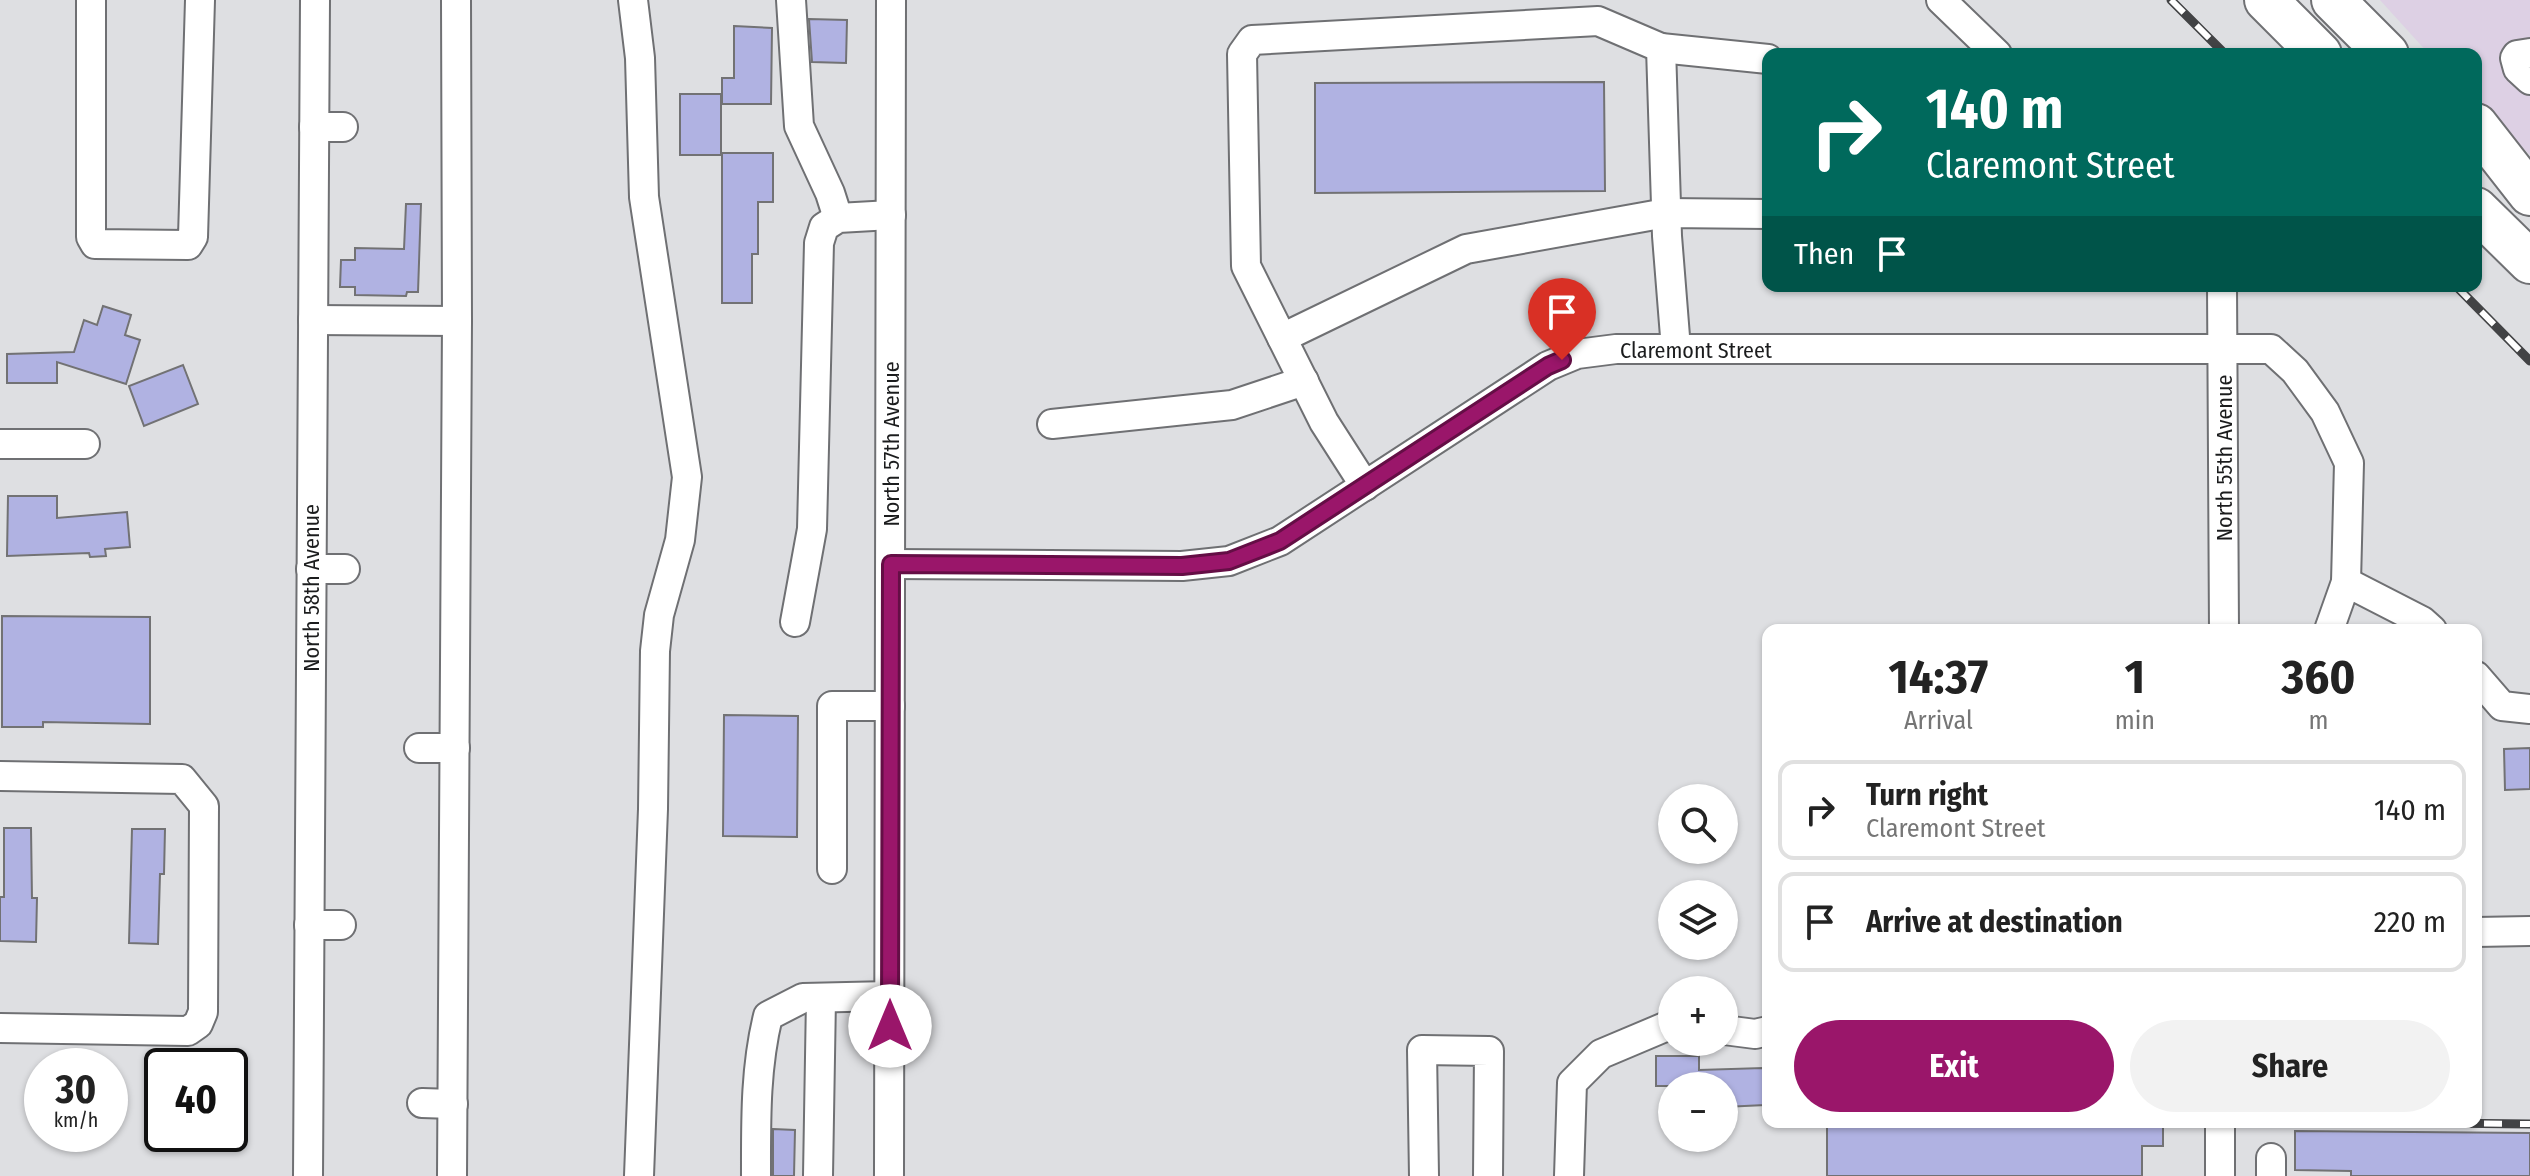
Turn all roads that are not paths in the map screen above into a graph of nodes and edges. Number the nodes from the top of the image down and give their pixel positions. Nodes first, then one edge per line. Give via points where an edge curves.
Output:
1 (91, 0) edge
2 (200, 0) edge
3 (315, 0) edge
4 (456, 0) edge
5 (633, 0) edge
6 (791, 0) edge
7 (891, 0) edge
8 (1941, 0) edge
9 (2266, 0) edge
10 (2333, 0) edge
11 (2373, 0) edge
12 (1661, 48) junction
13 (1991, 48) edge
14 (2314, 48) edge
15 (2381, 48) edge
16 (2415, 48) edge
17 (2530, 53) edge
18 (1762, 58) edge
19 (2530, 80) edge
20 (314, 127) junction
21 (343, 127) dead end
22 (2482, 133) edge
23 (2482, 149) edge
24 (2530, 196) edge
25 (1666, 213) junction
26 (1762, 214) edge
27 (891, 215) junction
28 (2482, 215) edge
29 (838, 218) junction
30 (2530, 262) edge
31 (2222, 292) edge
32 (313, 320) junction
33 (457, 321) junction
34 (1282, 338) junction
35 (1676, 349) junction
36 (2224, 350) junction
37 (1304, 381) junction
38 (1052, 424) dead end
39 (0, 444) edge
40 (85, 444) dead end
41 (1365, 486) junction
42 (891, 564) junction
43 (311, 569) junction
44 (345, 569) dead end
45 (2346, 582) junction
46 (795, 622) dead end
47 (2224, 624) edge
48 (2331, 624) edge
49 (2425, 624) edge
50 (2482, 683) edge
51 (890, 706) junction
52 (2530, 709) edge
53 (419, 748) dead end
54 (455, 748) junction
55 (0, 776) edge
56 (832, 869) dead end
57 (309, 925) junction
58 (341, 925) dead end
59 (2530, 931) edge
60 (2482, 932) edge
61 (890, 996) junction
62 (821, 998) junction
63 (0, 1028) edge
64 (1658, 1030) edge
65 (1738, 1032) edge
66 (1762, 1032) edge
67 (422, 1103) dead end
68 (453, 1104) junction
69 (2220, 1128) edge
70 (308, 1176) edge
71 (452, 1176) edge
72 (639, 1176) edge
73 (756, 1176) edge
74 (818, 1176) edge
75 (889, 1176) edge
76 (1424, 1176) edge
77 (1488, 1176) edge
78 (1569, 1176) edge
79 (2220, 1176) edge

1 - 2 street via 91,237 95,244 188,245 193,237
3 - 20 street, North 58th Avenue
4 - 33 street
5 - 72 street via 644,197 687,477 680,540 659,615 655,651
6 - 29 street via 799,126
7 - 27 street, North 57th Avenue
8 - 13 street
9 - 14 highway
10 - 15 highway
11 - 16 highway
12 - 18 street
12 - 25 street
12 - 34 street via 1598,21 1252,40 1242,54 1246,266
17 - 19 street via 2517,55 2515,64
20 - 21 street
20 - 32 street, North 58th Avenue
22 - 24 highway
23 - 24 highway
25 - 26 street
25 - 34 street via 1466,249
25 - 35 street
27 - 29 street
27 - 42 street, North 57th Avenue
28 - 30 highway
29 - 46 street via 824,227 819,243 812,529
31 - 36 street, North 55th Avenue
32 - 33 street
32 - 43 street, North 58th Avenue
33 - 54 street
34 - 37 street
35 - 36 street, Claremont Street
35 - 41 street, Claremont Street via 1577,354 1548,366
36 - 45 street, Claremont Street via 2271,349 2325,412 2349,463
36 - 47 street, North 55th Avenue
37 - 38 street via 1232,405
37 - 41 street
39 - 40 street
41 - 42 street, Claremont Street via 1280,541 1229,561 1182,566
42 - 51 street, North 57th Avenue
43 - 44 street
43 - 57 street, North 58th Avenue
45 - 48 street
45 - 49 street
50 - 52 street via 2502,706
51 - 56 street via 832,706
51 - 61 street, North 57th Avenue
53 - 54 street
54 - 68 street
55 - 63 street via 182,779 204,806 203,1012 198,1024 188,1031
57 - 58 street
57 - 70 street, North 58th Avenue
59 - 60 street
61 - 62 street
61 - 75 street, North 57th Avenue
62 - 73 street via 803,998 768,1016 756,1100
62 - 74 street
64 - 78 street via 1601,1054 1572,1083
65 - 66 street
67 - 68 street
68 - 71 street
69 - 79 street
76 - 77 street via 1422,1050 1489,1051

